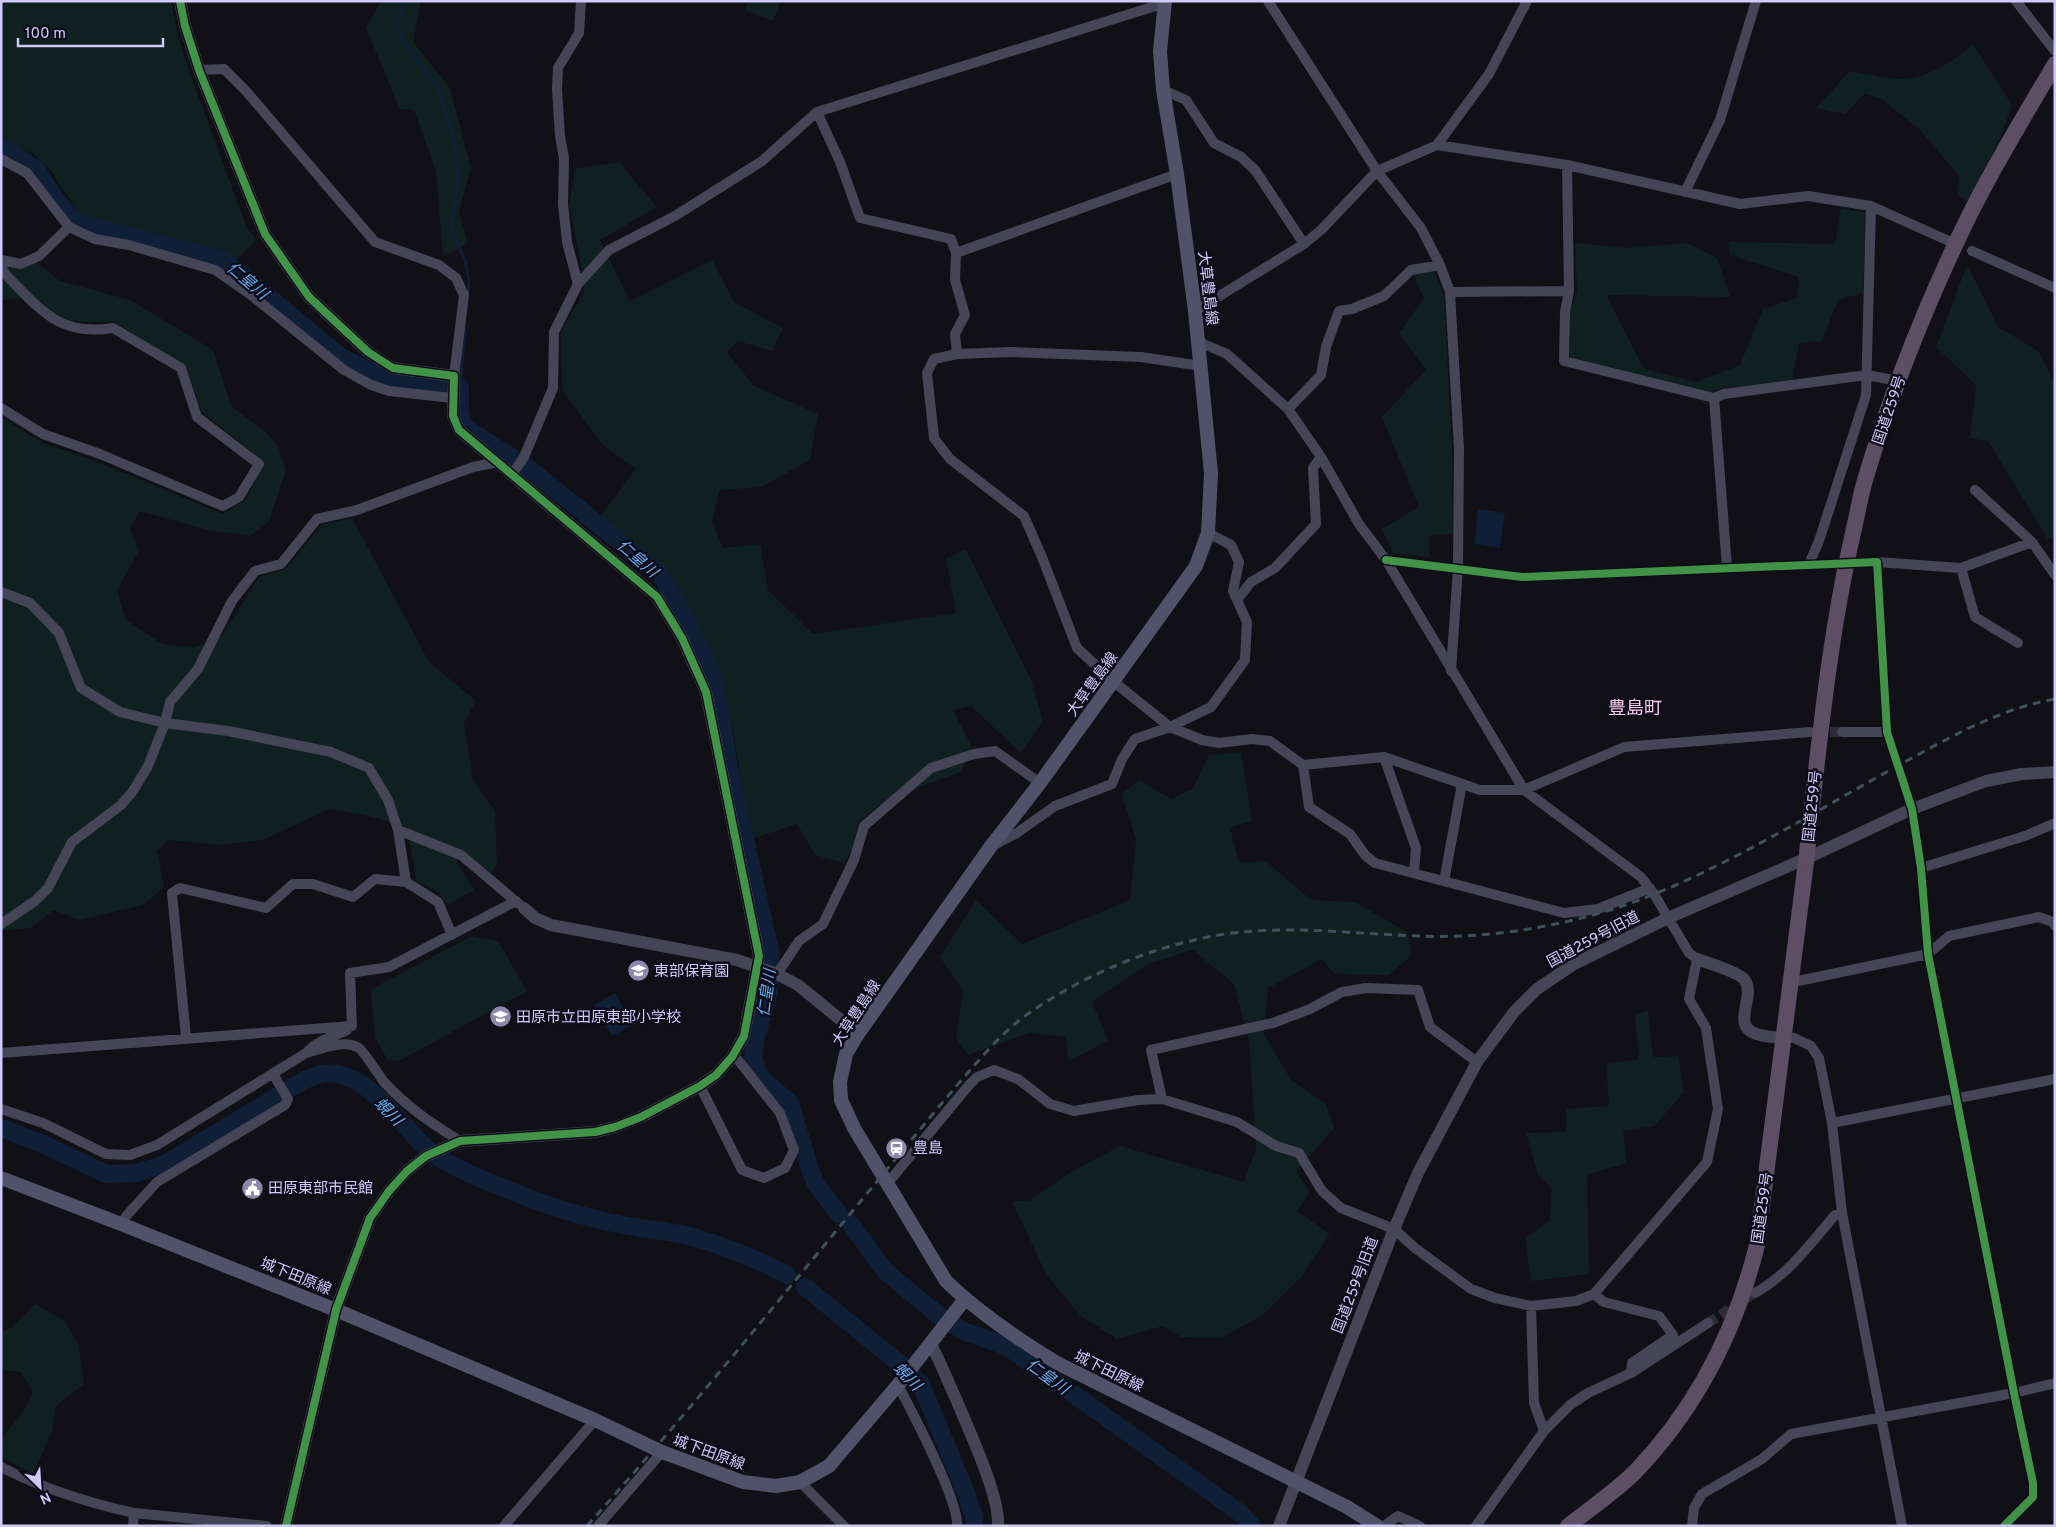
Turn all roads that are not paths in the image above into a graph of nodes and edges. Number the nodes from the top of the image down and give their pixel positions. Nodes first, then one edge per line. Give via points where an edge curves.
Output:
1 (180, 1) edge
2 (581, 1) edge
3 (1268, 1) edge
4 (1527, 1) edge
5 (1756, 1) edge
6 (2016, 1) edge
7 (1165, 2) edge
8 (2055, 52) edge
9 (2055, 64) edge
10 (199, 70) junction
11 (1163, 90) junction
12 (817, 112) junction
13 (1437, 146) junction
14 (1, 159) edge
15 (1567, 165) junction
16 (1377, 172) junction
17 (1178, 174) junction
18 (1685, 192) junction
19 (1871, 206) junction
20 (69, 227) junction
21 (1951, 242) dead end
22 (1304, 244) junction
23 (1972, 250) dead end
24 (956, 253) junction
25 (1, 260) edge
26 (1440, 264) junction
27 (1, 268) edge
28 (578, 284) junction
29 (2055, 288) edge
30 (1569, 291) junction
31 (1450, 292) junction
32 (1195, 311) junction
33 (1198, 342) junction
34 (958, 354) junction
35 (1201, 366) junction
36 (1867, 375) junction
37 (454, 376) junction
38 (1898, 381) junction
39 (452, 398) junction
40 (1714, 398) junction
41 (1, 408) edge
42 (1288, 409) junction
43 (1321, 457) junction
44 (498, 462) junction
45 (512, 474) junction
46 (1975, 490) dead end
47 (1208, 533) junction
48 (2032, 542) junction
49 (1386, 560) junction
50 (1877, 562) junction
51 (1846, 563) junction
52 (1809, 564) junction
53 (1727, 567) junction
54 (1458, 568) junction
55 (1961, 568) junction
56 (2055, 575) edge
57 (1, 592) edge
58 (1237, 600) junction
59 (2018, 643) dead end
60 (1451, 671) junction
61 (1114, 682) junction
62 (165, 723) junction
63 (1170, 727) junction
64 (1810, 732) tunnel mouth
65 (1842, 732) tunnel mouth
66 (1887, 732) junction
67 (1384, 757) junction
68 (1303, 765) junction
69 (2055, 772) edge
70 (1040, 783) junction
71 (1462, 784) junction
72 (1524, 790) junction
73 (1912, 809) junction
74 (2055, 823) edge
75 (398, 830) junction
76 (991, 846) junction
77 (1921, 868) junction
78 (1414, 873) junction
79 (1444, 881) junction
80 (406, 882) junction
81 (1650, 888) junction
82 (520, 904) junction
83 (1668, 918) junction
84 (1, 924) edge
85 (2055, 926) edge
86 (452, 935) junction
87 (1928, 954) junction
88 (1697, 959) junction
89 (758, 967) junction
90 (778, 974) junction
91 (1790, 981) junction
92 (352, 1026) junction
93 (858, 1034) junction
94 (186, 1037) junction
95 (1784, 1038) junction
96 (1, 1052) edge
97 (306, 1053) junction
98 (732, 1057) junction
99 (1477, 1062) junction
100 (274, 1074) junction
101 (2055, 1079) edge
102 (700, 1086) junction
103 (1162, 1099) junction
104 (1956, 1100) junction
105 (1, 1109) edge
106 (1832, 1122) junction
107 (460, 1141) junction
108 (1, 1178) edge
109 (887, 1184) junction
110 (1842, 1213) junction
111 (121, 1224) junction
112 (1394, 1229) junction
113 (1755, 1293) tunnel mouth
114 (1594, 1294) junction
115 (961, 1304) junction
116 (1531, 1306) junction
117 (336, 1310) junction
118 (1708, 1323) tunnel mouth
119 (930, 1343) junction
120 (1631, 1373) junction
121 (2055, 1383) edge
122 (898, 1385) junction
123 (2014, 1393) junction
124 (1882, 1417) junction
125 (594, 1420) junction
126 (1544, 1431) junction
127 (662, 1452) junction
128 (1, 1467) edge
129 (800, 1482) junction
130 (1296, 1482) junction
131 (134, 1512) junction
132 (600, 1525) edge
133 (133, 1526) edge
134 (268, 1526) edge
135 (286, 1526) edge
136 (504, 1526) edge
137 (844, 1526) edge
138 (957, 1526) edge
139 (998, 1526) edge
140 (1279, 1526) edge
141 (1377, 1526) edge
142 (1384, 1526) edge
143 (1420, 1526) edge
144 (1476, 1526) edge
145 (1568, 1526) edge
146 (1692, 1526) edge
147 (1902, 1526) edge
148 (2004, 1526) edge

1 - 10 street
2 - 28 street via 579,33 558,68 557,89 567,242
3 - 16 street
4 - 13 street via 1489,74
5 - 18 street via 1720,120
6 - 8 street
7 - 11 main road, 大草豊島線 via 1160,51
7 - 12 street
9 - 38 highway, 国道259号 via 1969,217 1921,321
10 - 37 street via 265,234 309,297 368,352 393,368
10 - 37 street via 224,69 376,242 439,265 456,278 464,295
11 - 17 main road, 大草豊島線
11 - 22 street via 1186,100 1214,143 1241,157 1255,170
12 - 24 street via 840,162 860,218 951,238
12 - 28 street via 762,161 675,216 609,250
13 - 15 street
13 - 16 street
14 - 20 street via 28,173
15 - 18 street
15 - 30 street
16 - 22 street
16 - 26 street via 1421,228
17 - 24 street
17 - 32 main road, 大草豊島線
18 - 19 street via 1740,204 1808,196
19 - 21 street
19 - 36 street
20 - 25 street via 39,256 21,264
20 - 39 street via 95,239 129,245 214,270 251,295 344,370 371,385 389,391
22 - 32 street
23 - 29 street
24 - 34 street via 955,280 965,315 955,334
26 - 31 street
26 - 42 street via 1411,270 1384,296 1339,311 1326,347 1321,375
27 - 41 street via 50,318 71,328 113,328 181,368 197,417 259,464 239,497 224,506 43,434
28 - 45 street via 554,332 554,388 524,457
30 - 31 street
30 - 40 street via 1565,312 1564,362
31 - 54 street via 1459,449
32 - 33 main road, 大草豊島線
33 - 35 main road, 大草豊島線
33 - 42 street via 1227,354
34 - 35 street via 1011,352 1141,357
34 - 61 street via 934,359 927,373 934,438 950,458 1024,516 1077,648
35 - 47 main road, 大草豊島線 via 1211,474
36 - 38 street
36 - 40 street
36 - 52 street via 1866,395
37 - 39 street
38 - 51 highway, 国道259号 via 1865,482
39 - 44 street via 458,430
40 - 53 street
42 - 43 street
43 - 49 street via 1359,524
43 - 58 street via 1313,468 1316,524 1275,568 1251,582
44 - 45 street
44 - 62 street via 473,467 357,510 317,519 281,564 255,571 232,601 198,669 170,702
45 - 89 street via 657,597 682,638 706,692 760,956
46 - 48 street
47 - 58 street via 1231,546 1239,562 1233,591
47 - 61 main road, 大草豊島線 via 1196,566
48 - 55 street
48 - 56 street
49 - 54 street
49 - 60 street
50 - 51 street
50 - 55 street
50 - 66 street
51 - 52 street
51 - 91 highway, 国道259号, bridge via 1830,648
52 - 53 street
53 - 54 street via 1522,577
54 - 60 street
55 - 59 street via 1975,617
57 - 62 street via 30,603 59,633 81,688 120,712
58 - 63 street via 1247,622 1245,660 1211,708
60 - 72 street
61 - 63 street
61 - 70 main road, 大草豊島線
62 - 75 street via 228,731 331,752 369,768 388,800
62 - 84 street via 148,766 133,791 121,805 72,842 48,888
63 - 68 street via 1219,743 1252,739 1270,741
63 - 76 street via 1135,739 1112,784 1055,806 1017,833
64 - 72 street via 1624,747
65 - 66 street
66 - 73 street
67 - 68 street
67 - 71 street
67 - 78 street via 1416,848
68 - 78 street via 1309,807 1350,834 1375,863
69 - 73 street, 国道259号旧道 via 1986,781
70 - 76 main road, 大草豊島線
70 - 90 street via 995,751 974,754 932,768 864,826 854,860 823,924 799,941
71 - 72 street via 1480,790
71 - 79 street
72 - 81 street via 1641,877
73 - 77 street
73 - 83 street, 国道259号旧道
74 - 77 street via 2026,836
75 - 80 street
75 - 82 street via 461,856
76 - 93 main road, 大草豊島線
77 - 87 street
78 - 79 street
79 - 81 street via 1564,913 1598,909
80 - 86 street via 438,902
80 - 94 street via 375,879 353,897 313,884 293,884 266,908 180,888 172,893
81 - 83 street
82 - 86 street
82 - 89 street via 535,918 552,925 737,960
83 - 88 street via 1689,953
83 - 99 street, 国道259号旧道 via 1574,964 1537,989 1495,1035
85 - 87 street via 2053,922 2039,917 1949,936
86 - 92 street via 388,967 350,973
87 - 91 street via 1798,982
87 - 104 street
88 - 95 street via 1734,972 1744,980 1749,993 1743,1017 1751,1031
88 - 114 street via 1689,999 1706,1028 1718,1109 1707,1162
89 - 90 street
89 - 98 street via 744,1036
90 - 93 street via 798,985
91 - 95 highway, 国道259号
92 - 94 street
92 - 97 street via 327,1037
93 - 109 main road, 大草豊島線 via 846,1054 840,1082 842,1100 854,1128
94 - 96 street
95 - 106 street via 1794,1038 1811,1046 1819,1058
95 - 145 highway, 国道259号 via 1757,1245 1748,1285 1734,1320 1710,1373 1677,1424 1636,1471
97 - 100 street
97 - 107 street via 346,1044 359,1048 384,1082 417,1114
98 - 102 street via 716,1075
98 - 102 street via 738,1060 780,1113 794,1150 786,1168 764,1178 742,1170
99 - 103 street via 1430,1028 1418,990 1366,988 1342,992 1273,1023 1151,1050
99 - 112 street, 国道259号旧道 via 1418,1173
100 - 105 street via 157,1145 130,1155 106,1154 43,1123
100 - 111 street via 288,1099 285,1105 157,1182
101 - 104 street
102 - 107 street via 641,1117 595,1132
103 - 109 street via 1074,1111 1050,1104 1018,1079 994,1070 969,1085
103 - 112 street via 1237,1122 1276,1146 1299,1153 1322,1191 1341,1208
104 - 106 street
104 - 123 street
106 - 110 street
107 - 117 street via 426,1156 388,1191 370,1218
108 - 111 main road, 城下田原線
109 - 115 main road, 大草豊島線
110 - 113 street via 1835,1215 1771,1284
110 - 124 street
111 - 117 main road, 城下田原線
112 - 116 street via 1471,1289
112 - 130 street, 国道259号旧道
114 - 116 street via 1576,1301
114 - 120 street via 1604,1302 1658,1316 1673,1335 1632,1363
115 - 119 main road, 城下田原線
115 - 130 main road, 城下田原線 via 1059,1364
116 - 126 street via 1534,1403
117 - 125 main road, 城下田原線
117 - 135 street
118 - 120 street
119 - 122 main road, 城下田原線
119 - 139 street via 990,1486
120 - 126 street via 1588,1393 1570,1405
121 - 123 street
122 - 129 main road, 城下田原線 via 829,1466
122 - 138 street via 954,1504
123 - 124 street
123 - 148 street via 2033,1497
124 - 146 street via 1791,1434 1762,1459 1702,1494 1694,1508
124 - 147 street
125 - 127 main road, 城下田原線
125 - 136 street
126 - 144 street
127 - 129 main road, 城下田原線 via 743,1482 776,1486
127 - 132 street
128 - 131 street via 64,1495
129 - 137 street
130 - 140 street, 国道259号旧道
130 - 141 main road, 城下田原線
131 - 133 street
131 - 134 street
142 - 143 street via 1398,1516

